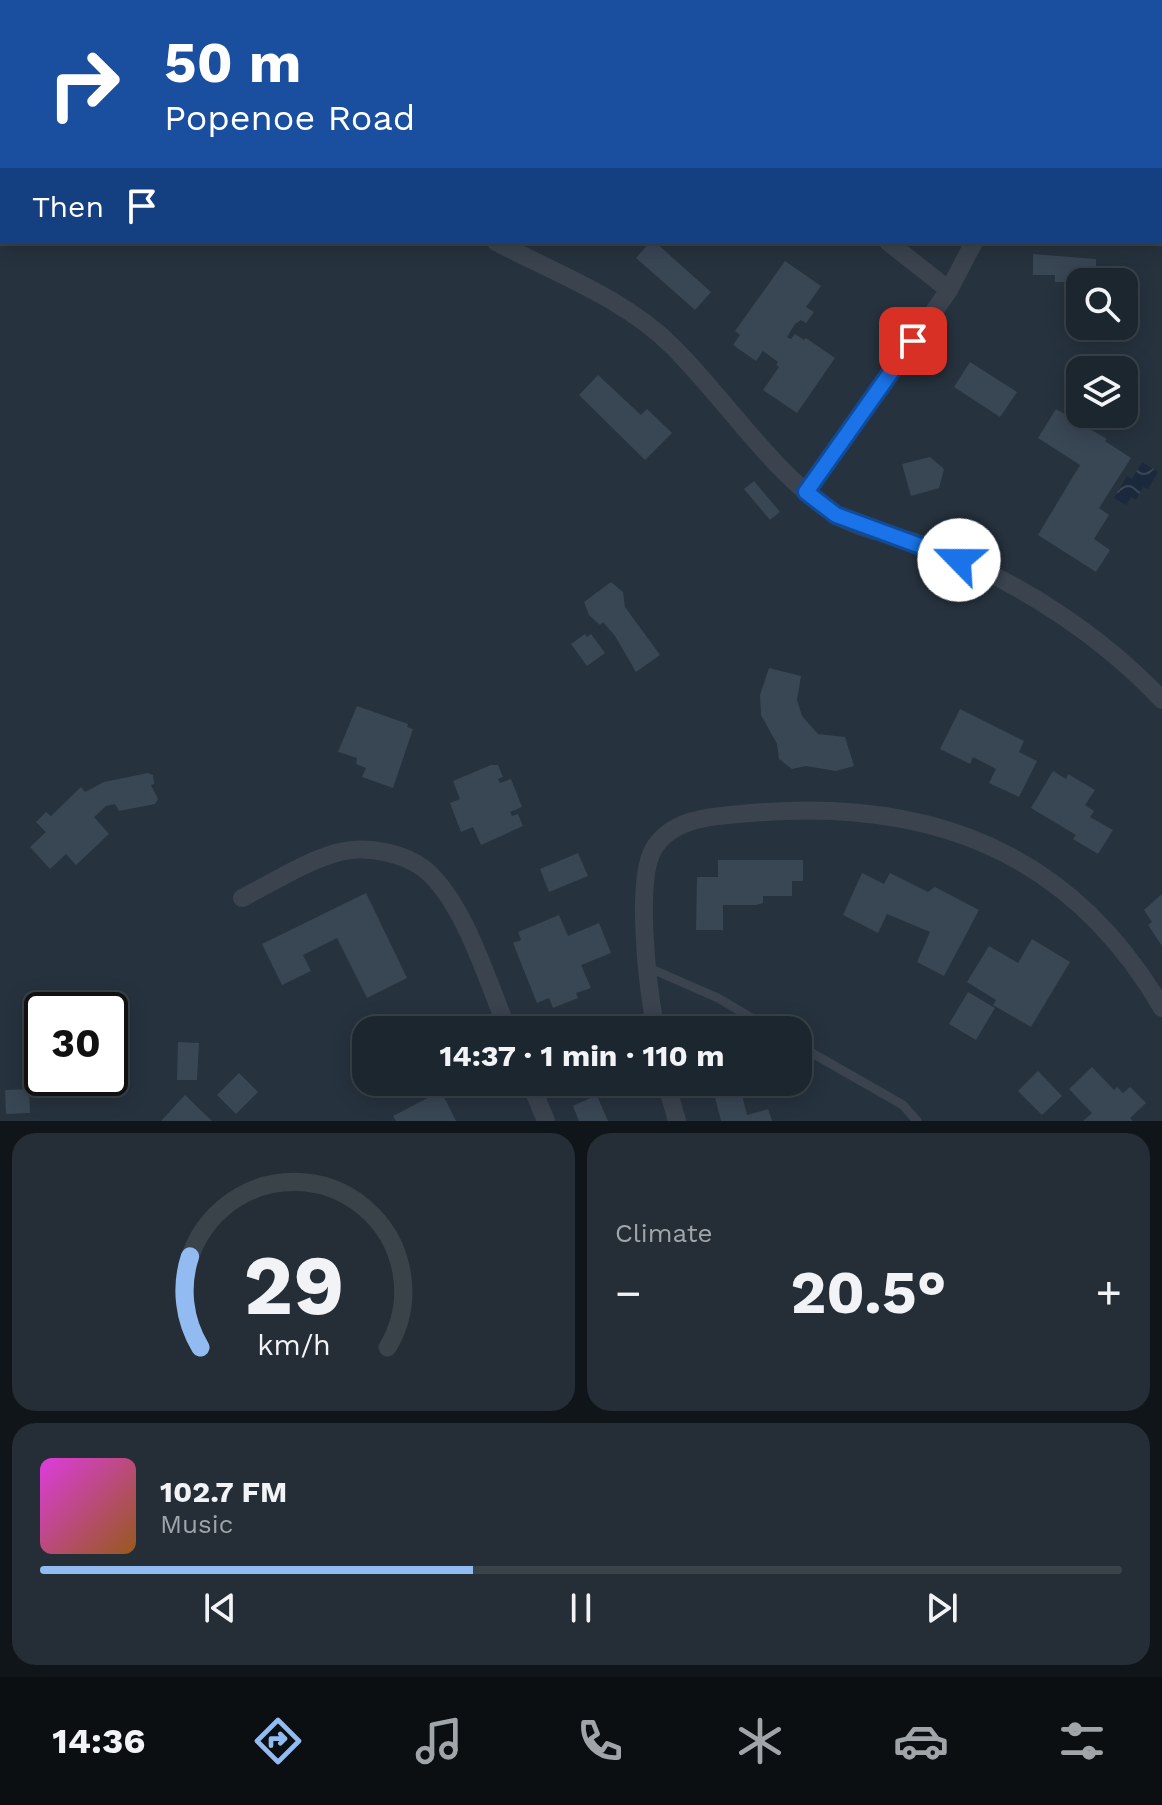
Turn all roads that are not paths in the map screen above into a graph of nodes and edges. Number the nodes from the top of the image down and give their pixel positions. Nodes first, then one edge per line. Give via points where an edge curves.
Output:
1 (500, 244) edge
2 (891, 244) edge
3 (973, 244) edge
4 (949, 290) junction
5 (806, 492) junction
6 (1162, 700) edge
7 (242, 898) dead end
8 (646, 967) junction
9 (1162, 1008) edge
10 (502, 1016) edge
11 (654, 1016) edge
12 (748, 1016) edge
13 (812, 1053) edge
14 (536, 1096) edge
15 (670, 1096) edge
16 (546, 1121) edge
17 (677, 1121) edge
18 (917, 1121) edge

1 - 5 street via 643,322 672,346
2 - 4 street
3 - 4 street
4 - 5 street
5 - 6 street via 836,515 937,549 1024,591 1102,645
7 - 10 street via 336,853 358,849 407,859 432,875 453,906
8 - 9 street via 647,870 654,849 669,832 711,817 857,811 975,837 1028,865 1072,895 1113,936
8 - 11 street
8 - 12 lane
13 - 18 lane via 903,1105
14 - 16 street
15 - 17 street

